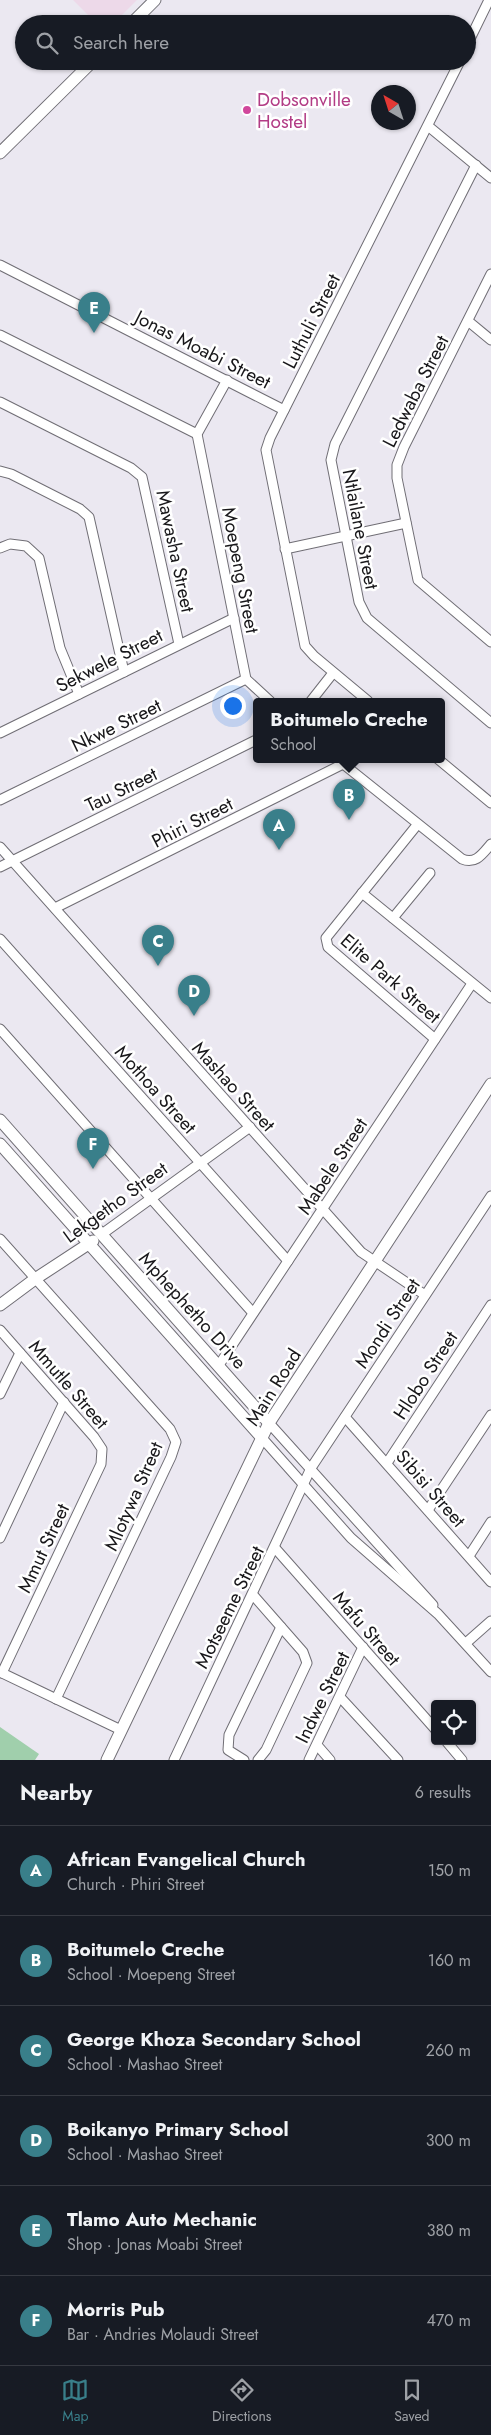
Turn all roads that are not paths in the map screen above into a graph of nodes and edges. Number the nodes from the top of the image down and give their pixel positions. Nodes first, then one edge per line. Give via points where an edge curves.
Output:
1 (155, 0) edge
2 (489, 0) edge
3 (140, 15) edge
4 (476, 27) edge
5 (84, 70) edge
6 (456, 70) edge
7 (428, 126) junction
8 (0, 153) edge
9 (476, 165) junction
10 (491, 178) edge
11 (0, 265) edge
12 (491, 274) edge
13 (468, 321) junction
14 (0, 335) edge
15 (491, 340) edge
16 (227, 380) junction
17 (0, 402) edge
18 (284, 410) junction
19 (197, 434) junction
20 (0, 471) edge
21 (406, 523) junction
22 (346, 536) junction
23 (0, 548) edge
24 (285, 548) junction
25 (234, 618) junction
26 (491, 642) edge
27 (179, 644) junction
28 (124, 672) junction
29 (333, 673) junction
30 (246, 679) junction
31 (79, 694) junction
32 (267, 698) edge
33 (313, 698) edge
34 (364, 698) edge
35 (491, 723) edge
36 (0, 733) edge
37 (253, 741) edge
38 (336, 763) edge
39 (342, 763) edge
40 (443, 763) edge
41 (0, 800) edge
42 (491, 803) edge
43 (417, 825) junction
44 (491, 844) edge
45 (0, 848) edge
46 (12, 861) junction
47 (0, 867) edge
48 (430, 874) dead end
49 (362, 893) junction
50 (54, 908) junction
51 (393, 918) junction
52 (0, 939) edge
53 (471, 984) junction
54 (491, 998) edge
55 (0, 1029) edge
56 (435, 1039) junction
57 (491, 1084) edge
58 (0, 1120) edge
59 (250, 1127) junction
60 (0, 1144) edge
61 (200, 1164) junction
62 (491, 1196) edge
63 (150, 1198) junction
64 (323, 1208) junction
65 (102, 1234) junction
66 (0, 1239) edge
67 (89, 1244) junction
68 (288, 1261) junction
69 (374, 1261) junction
70 (35, 1278) junction
71 (425, 1295) junction
72 (0, 1305) edge
73 (491, 1305) edge
74 (253, 1313) junction
75 (0, 1330) edge
76 (20, 1353) junction
77 (219, 1365) junction
78 (0, 1394) edge
79 (64, 1402) junction
80 (491, 1415) edge
81 (345, 1417) junction
82 (269, 1423) junction
83 (262, 1438) junction
84 (387, 1463) junction
85 (101, 1464) joint
86 (311, 1468) junction
87 (304, 1487) junction
88 (428, 1510) junction
89 (491, 1522) edge
90 (0, 1538) edge
91 (276, 1548) junction
92 (469, 1556) junction
93 (491, 1582) edge
94 (253, 1595) junction
95 (438, 1614) junction
96 (491, 1620) edge
97 (281, 1627) junction
98 (466, 1643) junction
99 (364, 1648) junction
100 (491, 1672) edge
101 (1, 1673) edge
102 (340, 1697) junction
103 (56, 1699) junction
104 (431, 1724) edge
105 (121, 1730) junction
106 (317, 1745) junction
107 (449, 1745) edge
108 (107, 1760) edge
109 (174, 1760) edge
110 (244, 1760) edge
111 (258, 1760) edge
112 (309, 1760) edge
113 (330, 1760) edge
114 (398, 1760) edge
115 (462, 1760) edge

1 - 3 street
2 - 4 street
5 - 8 street
6 - 7 street, Luthuli Street
7 - 9 street
7 - 18 street, Luthuli Street
9 - 10 street
9 - 22 street, Ntlailane Street via 335,444 332,467
11 - 16 street, Jonas Moabi Street
12 - 13 street, Ledwaba Street
13 - 15 street
13 - 21 street, Ledwaba Street via 398,460 397,478
14 - 19 street
16 - 18 street, Jonas Moabi Street
16 - 19 street
17 - 27 street, Mawasha Street via 132,468 142,477
18 - 24 street, Luthuli Street via 266,450
19 - 25 street, Moepeng Street
20 - 28 street via 80,509 89,517
21 - 22 street
21 - 26 street, Ledwaba Street via 418,580
22 - 24 street
22 - 35 street, Ntlailane Street via 358,602 367,618
23 - 31 street via 10,544 26,546 39,558 60,648
24 - 29 street, Luthuli Street via 305,646
25 - 27 street, Sekwele Street
25 - 30 street, Moepeng Street
27 - 28 street, Sekwele Street
28 - 31 street, Sekwele Street
29 - 33 street
29 - 34 street, Luthuli Street
30 - 32 street
30 - 41 street, Nkwe Street
31 - 36 street, Sekwele Street
37 - 46 street, Tau Street
38 - 50 street, Phiri Street
39 - 43 street
40 - 42 street
43 - 44 street via 462,859 477,859
43 - 49 street, Elite Park Street
45 - 46 street, Mashao Street
46 - 47 street, Tau Street
46 - 50 street, Mashao Street
48 - 51 street
49 - 51 street
49 - 56 street, Elite Park Street via 327,934 328,947
50 - 59 street, Mashao Street
51 - 53 street
52 - 61 street, Mothoa Street
53 - 54 street
53 - 56 street, Mabele Street
55 - 63 street
56 - 64 street, Mabele Street
57 - 69 street, Main Road
58 - 65 street, Mphephetho Drive
59 - 61 street, Lekgetho Street
59 - 64 street, Mashao Street
60 - 67 street, Mphephetho Drive
61 - 63 street, Lekgetho Street
61 - 68 street, Mothoa Street
62 - 71 street, Mondi Street
63 - 65 street, Lekgetho Street
63 - 74 street
64 - 68 street, Mabele Street
64 - 69 street, Mashao Street via 360,1252
65 - 67 street, Lekgetho Street
65 - 77 street, Mphephetho Drive
66 - 70 street, Mlotywa Street
67 - 70 street, Lekgetho Street
67 - 83 street, Mphephetho Drive
68 - 74 street, Mabele Street
69 - 71 street, Mashao Street
69 - 82 street, Main Road
70 - 72 street, Lekgetho Street
70 - 103 street, Mlotywa Street via 170,1429 176,1442
71 - 81 street, Mondi Street
73 - 84 street, Hlobo Street
74 - 77 street, Mabele Street
75 - 76 street, Mmutle Street
76 - 78 street
76 - 79 street, Mmutle Street
77 - 82 street, Mphephetho Drive
79 - 85 street, Mmutle Street via 100,1445 103,1454
79 - 90 street
80 - 88 street
81 - 84 street, Sibisi Street
81 - 86 street, Mondi Street
82 - 83 street, Main Road
82 - 86 street, Mphephetho Drive
83 - 87 street, Mphephetho Drive
83 - 105 street, Main Road
84 - 88 street, Sibisi Street
85 - 101 street, Mmut Street
86 - 87 street, Motseeme Street
86 - 95 street, Mphephetho Drive via 431,1602
87 - 91 street, Motseeme Street
87 - 95 street, Mphephetho Drive via 351,1538
88 - 92 street, Sibisi Street
89 - 92 street
91 - 94 street, Motseeme Street
91 - 99 street, Mafu Street
92 - 93 street, Sibisi Street
94 - 97 street
94 - 109 street, Motseeme Street
95 - 98 street, Mphephetho Drive
96 - 98 street
97 - 110 street via 229,1735 228,1750
97 - 111 street via 303,1652 307,1663 266,1750
98 - 100 street, Mphephetho Drive
99 - 102 street, Indwe Street
99 - 104 street, Mafu Street
101 - 103 street
102 - 106 street, Indwe Street
102 - 114 street
103 - 105 street
105 - 108 street, Main Road
106 - 112 street, Indwe Street
106 - 113 street
107 - 115 street

